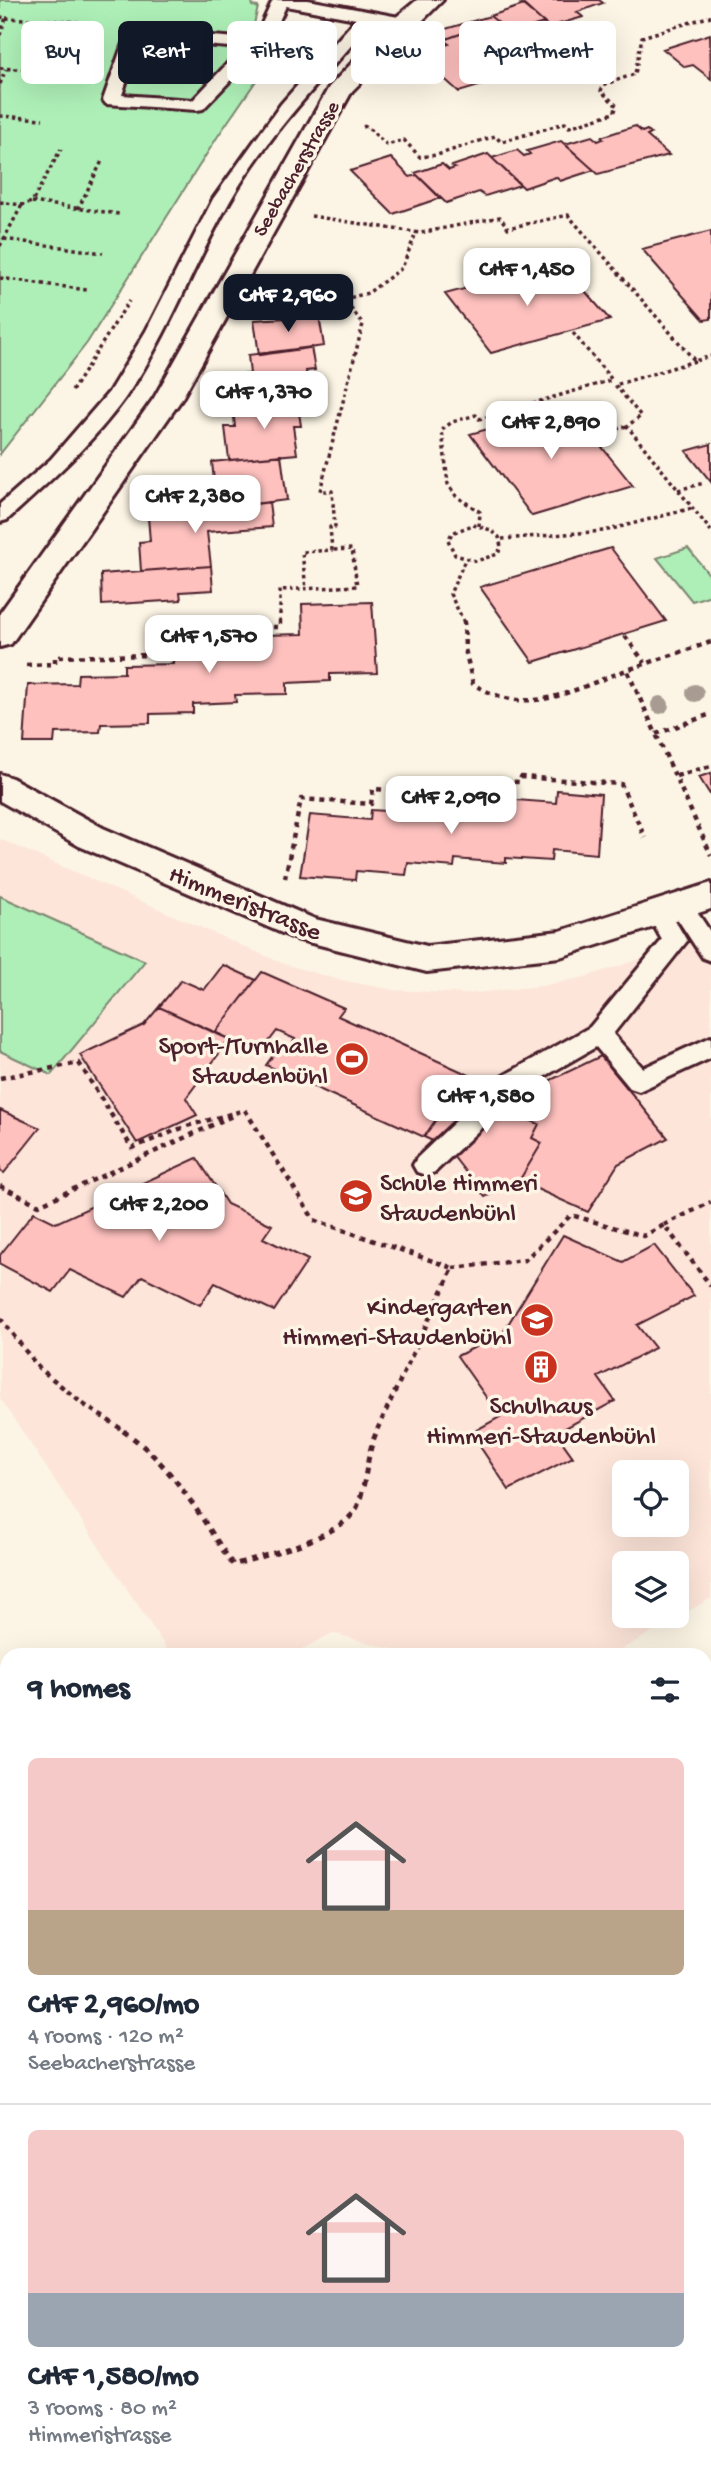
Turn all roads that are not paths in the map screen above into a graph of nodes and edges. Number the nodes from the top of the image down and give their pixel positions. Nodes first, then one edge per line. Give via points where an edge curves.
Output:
1 (282, 0) edge
2 (431, 0) edge
3 (368, 16) junction
4 (272, 21) edge
5 (394, 21) edge
6 (406, 21) edge
7 (255, 44) joint
8 (351, 78) edge
9 (0, 515) edge
10 (0, 636) edge
11 (0, 786) edge
12 (693, 904) edge
13 (711, 952) edge
14 (599, 1034) junction
15 (711, 1047) edge
16 (426, 1165) dead end

1 - 3 lane
1 - 4 lane
2 - 6 street, Seebacherstrasse
3 - 5 lane
3 - 9 lane via 287,108 222,200 117,395 58,464
7 - 7 lane via 134,35 112,100 197,105
8 - 10 street, Seebacherstrasse via 341,88 167,400
11 - 12 street, Himmeristrasse via 91,837 308,930 428,959 559,944
12 - 13 lane
12 - 14 lane via 675,941
14 - 15 lane via 639,1081
14 - 16 lane via 512,1083

